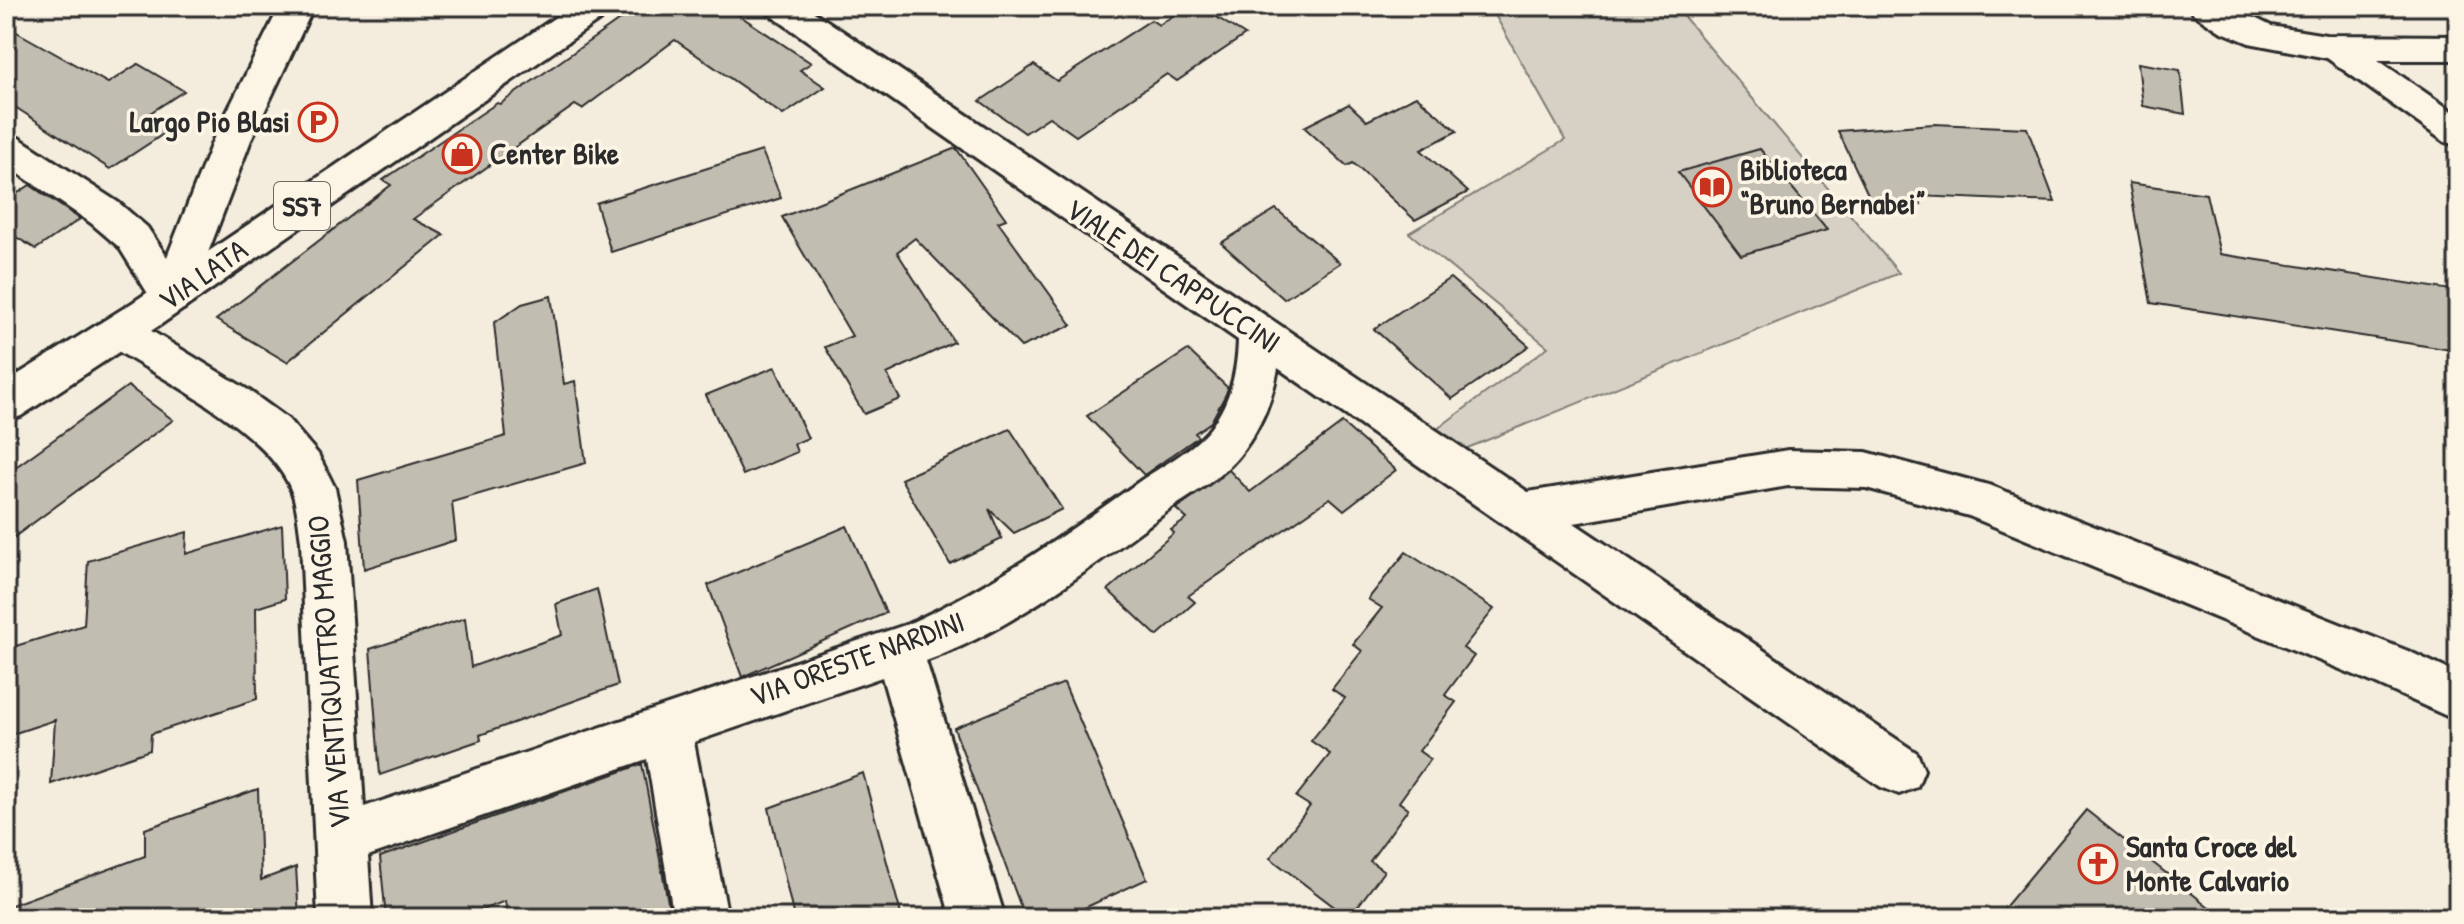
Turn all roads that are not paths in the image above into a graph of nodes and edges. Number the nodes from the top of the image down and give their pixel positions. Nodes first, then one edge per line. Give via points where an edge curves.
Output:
1 (297, 6) edge
2 (596, 6) edge
3 (781, 6) edge
4 (2206, 6) edge
5 (2333, 46) junction
6 (2458, 48) edge
7 (2458, 133) edge
8 (6, 147) edge
9 (171, 297) junction
10 (120, 332) junction
11 (1259, 335) junction
12 (6, 404) edge
13 (1523, 512) junction
14 (898, 649) junction
15 (2458, 698) edge
16 (666, 727) junction
17 (1899, 770) dead end
18 (341, 840) junction
19 (345, 918) edge
20 (701, 918) edge
21 (978, 918) edge

1 - 9 street via 232,140
2 - 9 street, VIA LATA / SS7
3 - 11 street, VIALE DEI CAPPUCCINI
4 - 5 street via 2265,36
5 - 6 street
5 - 7 street
8 - 9 street via 126,230
9 - 10 street, VIA LATA / SS7
10 - 12 street, VIA LATA / SS7
10 - 18 street, VIA VENTIQUATTRO MAGGIO via 257,416 282,438 309,477 323,533
11 - 13 street, VIALE DEI CAPPUCCINI
11 - 14 street, VIA ORESTE NARDINI via 1257,378 1248,407 1213,453 1019,592
13 - 15 street via 1788,468 1866,470 1976,499
13 - 17 street, VIALE DEI CAPPUCCINI
14 - 16 street, VIA ORESTE NARDINI
14 - 21 street
16 - 18 street, VIA ORESTE NARDINI
16 - 20 street
18 - 19 street, VIA VENTIQUATTRO MAGGIO

